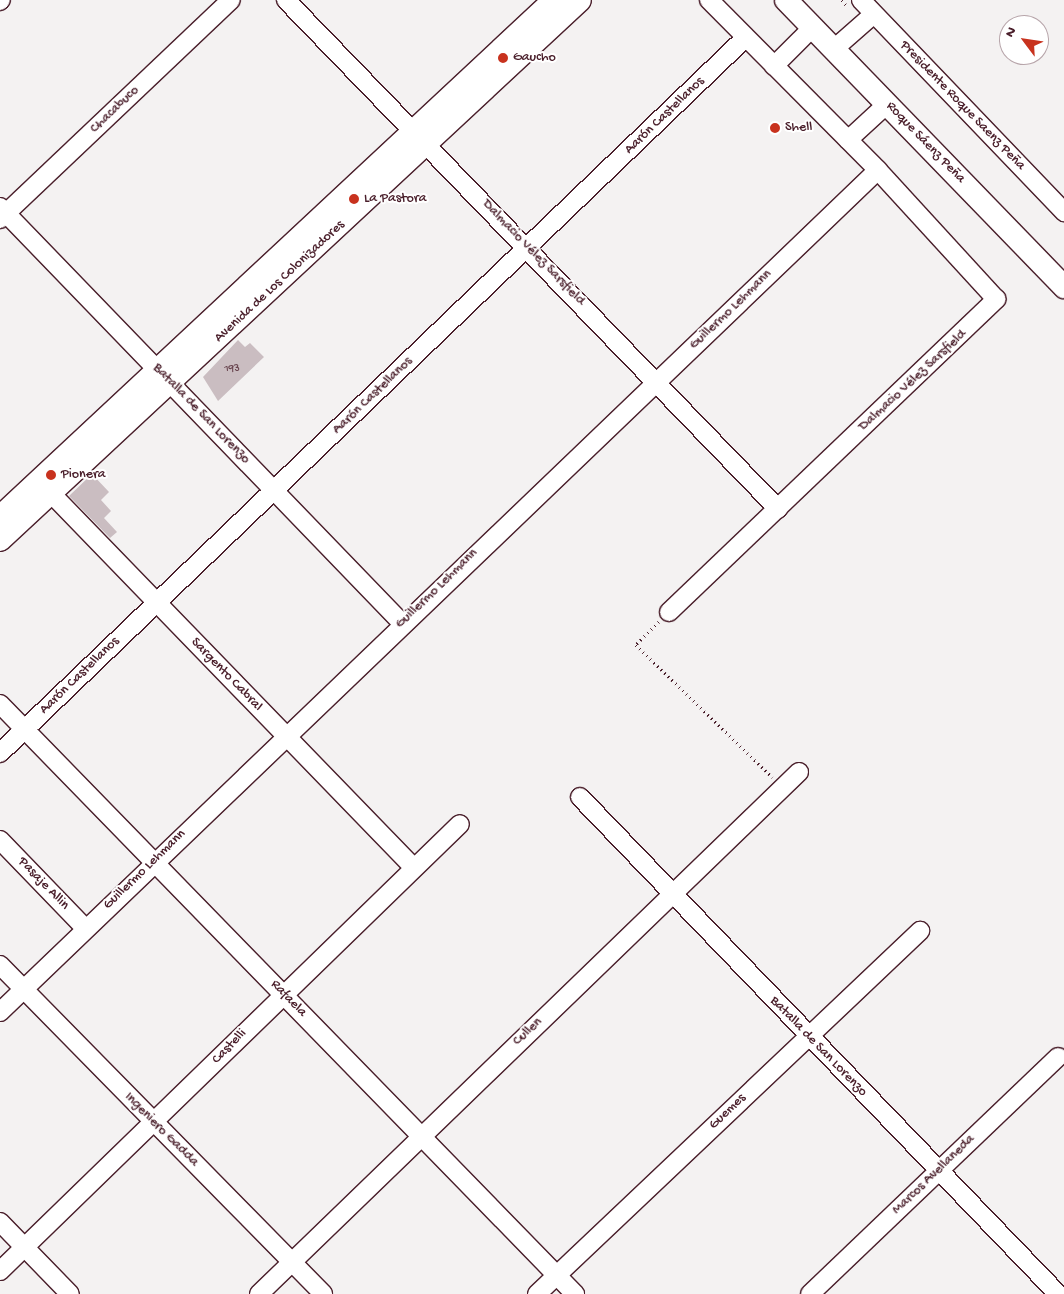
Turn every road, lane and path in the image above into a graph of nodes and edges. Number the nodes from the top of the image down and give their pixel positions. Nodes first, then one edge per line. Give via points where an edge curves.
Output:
1 (231, 0) edge
2 (286, 0) edge
3 (554, 0) edge
4 (580, 0) edge
5 (709, 0) edge
6 (786, 0) edge
7 (861, 0) edge
8 (874, 14) junction
9 (813, 27) junction
10 (745, 38) junction
11 (834, 49) junction
12 (774, 66) junction
13 (888, 104) junction
14 (421, 136) junction
15 (848, 140) junction
16 (878, 170) junction
17 (1064, 212) edge
18 (2, 213) edge
19 (529, 248) junction
20 (1064, 287) edge
21 (166, 377) junction
22 (655, 382) junction
23 (46, 487) junction
24 (274, 490) junction
25 (778, 509) junction
26 (0, 517) edge
27 (0, 540) edge
28 (156, 603) junction
29 (669, 612) joint
30 (402, 622) junction
31 (0, 704) edge
32 (24, 729) junction
33 (284, 736) junction
34 (0, 753) edge
35 (799, 772) dead end
36 (784, 787) junction
37 (580, 797) dead end
38 (460, 824) dead end
39 (0, 840) edge
40 (151, 863) junction
41 (413, 867) junction
42 (673, 896) junction
43 (85, 928) junction
44 (920, 931) dead end
45 (0, 965) edge
46 (23, 989) junction
47 (282, 993) junction
48 (0, 1012) edge
49 (807, 1036) junction
50 (1058, 1057) dead end
51 (155, 1124) junction
52 (419, 1136) junction
53 (938, 1170) junction
54 (0, 1222) edge
55 (24, 1248) junction
56 (292, 1262) junction
57 (0, 1271) edge
58 (557, 1275) junction
59 (70, 1294) edge
60 (259, 1294) edge
61 (323, 1294) edge
62 (537, 1294) edge
63 (576, 1294) edge
64 (810, 1294) edge
65 (1058, 1294) edge

1 - 18 street, Chacabuco
2 - 14 street, Dalmacio Vélez Sarsfield
3 - 14 main road, Avenida de Los Colonizadores
4 - 14 main road, Avenida de Los Colonizadores
5 - 10 street
6 - 9 main road, Roque Sáenz Peña
7 - 8 street, Presidente Roque Saenz Peña
8 - 11 street
8 - 17 street, Presidente Roque Saenz Peña
9 - 11 main road, Roque Sáenz Peña
9 - 12 street
10 - 12 street
10 - 19 street, Aarón Castellanos
11 - 13 main road, Roque Sáenz Peña
12 - 15 street
13 - 15 street
13 - 20 main road, Roque Sáenz Peña
14 - 19 street, Dalmacio Vélez Sarsfield
14 - 21 main road, Avenida de Los Colonizadores
15 - 16 street
16 - 22 street, Guillermo Lehmann
16 - 25 street, Dalmacio Vélez Sarsfield via 993,291 996,299
18 - 21 street, Batalla de San Lorenzo
19 - 22 street, Dalmacio Vélez Sarsfield
19 - 24 street, Aarón Castellanos
21 - 23 main road, Avenida de Los Colonizadores
21 - 24 street, Batalla de San Lorenzo
22 - 25 street, Dalmacio Vélez Sarsfield
22 - 30 street, Guillermo Lehmann
23 - 26 main road, Avenida de Los Colonizadores
23 - 27 main road, Avenida de Los Colonizadores
23 - 28 street, Sargento Cabral
24 - 28 street, Aarón Castellanos
24 - 30 street, Batalla de San Lorenzo
25 - 29 street, Dalmacio Vélez Sarsfield
28 - 32 street, Aarón Castellanos
28 - 33 street, Sargento Cabral
29 - 36 path via 636,644
30 - 33 street, Guillermo Lehmann
31 - 32 street, Rafaela
32 - 34 street, Aarón Castellanos
32 - 40 street, Rafaela
33 - 40 street, Guillermo Lehmann
33 - 41 street, Sargento Cabral
35 - 36 street, Cullen
36 - 42 street, Cullen
37 - 42 street, Batalla de San Lorenzo
38 - 41 street, Castelli
39 - 43 street, Pasaje Allin
40 - 43 street, Guillermo Lehmann
40 - 47 street, Rafaela
41 - 47 street, Castelli
42 - 49 street, Batalla de San Lorenzo
42 - 52 street, Cullen
43 - 46 street, Guillermo Lehmann
44 - 49 street, Guemes
45 - 46 street, Ingeniero Gadda
46 - 48 street, Guillermo Lehmann
46 - 51 street, Ingeniero Gadda
47 - 51 street, Castelli
47 - 52 street, Rafaela
49 - 53 street, Batalla de San Lorenzo
49 - 58 street, Guemes
50 - 53 street, Marcos Avellaneda
51 - 55 street, Castelli
51 - 56 street, Ingeniero Gadda
52 - 56 street, Cullen
52 - 58 street, Rafaela
53 - 64 street, Marcos Avellaneda
53 - 65 street, Batalla de San Lorenzo
54 - 55 street
55 - 57 street, Castelli
55 - 59 street
56 - 60 street, Cullen
56 - 61 street, Ingeniero Gadda
58 - 62 street, Guemes
58 - 63 street, Rafaela

